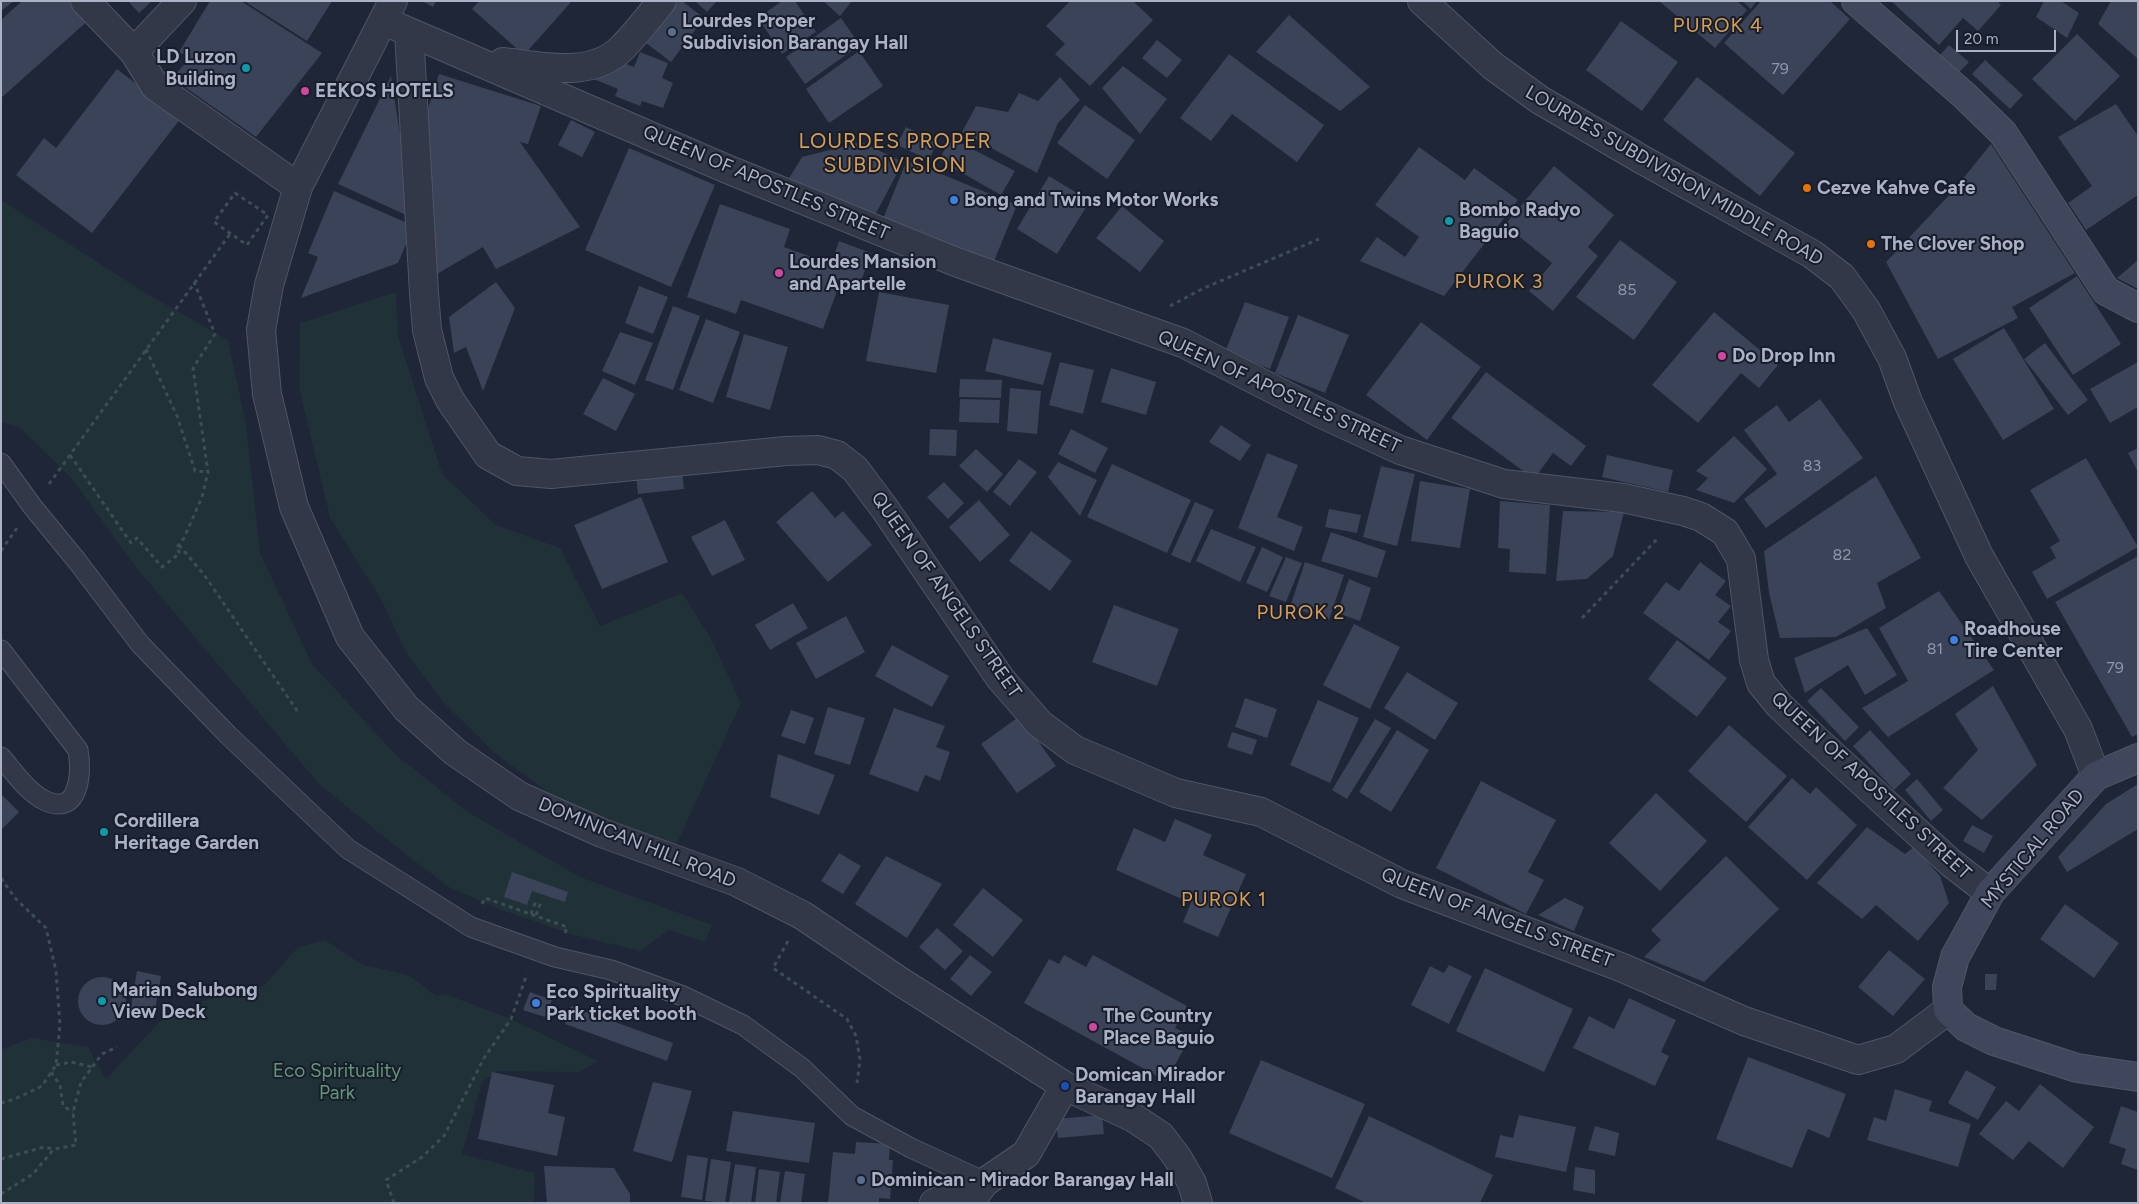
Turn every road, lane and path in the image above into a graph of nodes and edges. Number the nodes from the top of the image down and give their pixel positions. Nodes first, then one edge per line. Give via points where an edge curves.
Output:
1 (85, 1) edge
2 (182, 1) edge
3 (662, 1) edge
4 (1422, 1) edge
5 (1856, 1) edge
6 (388, 11) edge
7 (410, 32) junction
8 (134, 52) junction
9 (473, 58) junction
10 (298, 187) junction
11 (256, 197) dead end
12 (252, 204) junction
13 (268, 215) dead end
14 (230, 234) junction
15 (1318, 239) dead end
16 (247, 245) dead end
17 (194, 282) junction
18 (2138, 308) edge
19 (1132, 326) junction
20 (146, 349) junction
21 (70, 455) junction
22 (1, 463) edge
23 (208, 472) junction
24 (44, 491) dead end
25 (22, 522) dead end
26 (1663, 532) dead end
27 (179, 545) junction
28 (1, 551) edge
29 (1582, 618) dead end
30 (1, 650) edge
31 (298, 712) dead end
32 (1, 758) edge
33 (2138, 758) edge
34 (2096, 776) junction
35 (1, 878) edge
36 (1990, 893) junction
37 (485, 898) dead end
38 (532, 914) junction
39 (536, 915) junction
40 (802, 915) junction
41 (567, 926) dead end
42 (536, 950) junction
43 (1948, 1010) junction
44 (117, 1047) dead end
45 (56, 1064) junction
46 (92, 1067) junction
47 (51, 1072) junction
48 (2138, 1077) edge
49 (1065, 1086) junction
50 (1, 1103) edge
51 (73, 1112) junction
52 (852, 1116) junction
53 (54, 1149) junction
54 (1, 1159) edge
55 (977, 1192) edge
56 (1, 1194) edge
57 (394, 1203) edge
58 (934, 1203) edge
59 (1198, 1203) edge

1 - 8 street
2 - 8 street
3 - 9 street via 621,50 602,62 578,68
4 - 34 street, LOURDES SUBDIVISION MIDDLE ROAD via 1494,66 1540,100 1812,254 1842,277 1866,310 1892,358 1908,402 1979,556 2078,729
5 - 18 street via 2003,133 2106,291
6 - 7 street, QUEEN OF APOSTLES STREET
6 - 10 street, DOMINICAN HILL ROAD
7 - 9 street, QUEEN OF APOSTLES STREET
7 - 43 street, QUEEN OF ANGELS STREET via 427,330 439,378 450,400 488,455 517,471 551,474 786,451 818,450 837,455 855,469 885,508 1000,678 1040,724 1074,750 1176,793 1261,812 1402,884 1623,968 1744,1021 1858,1060 1896,1049
8 - 10 street via 155,86
9 - 19 street, QUEEN OF APOSTLES STREET via 736,172 956,262
10 - 40 street, DOMINICAN HILL ROAD via 269,285 261,330 267,394 294,507 350,637 406,708 455,752 519,796 602,833 738,882
11 - 12 path
12 - 13 path
12 - 14 path via 235,192 214,222
14 - 16 path
14 - 17 path
15 - 19 path via 1204,288
17 - 20 path
17 - 23 path via 215,334 193,368
19 - 36 street, QUEEN OF APOSTLES STREET via 1183,343 1400,450 1504,484 1623,498 1683,511 1701,517 1725,532 1741,559 1754,660 1761,683 1779,705 1951,863
20 - 21 path
20 - 23 path via 177,416 195,471
21 - 24 path
21 - 27 path via 131,544 137,538 162,567 180,553 176,548
22 - 42 lane via 140,644 228,735 348,849 471,927
23 - 27 path via 202,497
25 - 28 path
26 - 29 path
27 - 31 path via 205,576
30 - 32 lane via 78,750 81,766 78,788 72,798 60,804 46,801 33,793
33 - 34 street
34 - 36 street, MYSTICAL ROAD
35 - 45 path via 15,898 46,928 56,971 60,1025
36 - 43 street, MYSTICAL ROAD via 1955,957 1947,988
37 - 38 path
38 - 39 path
38 - 39 path via 538,902
39 - 41 path
40 - 49 street, DOMINICAN HILL ROAD
40 - 52 path via 773,968 847,1018 856,1036 860,1059
42 - 52 lane via 611,970 683,996 743,1025 802,1068
42 - 57 path via 511,1018 484,1058 444,1136 422,1157 386,1180
43 - 48 street via 1966,1027 1994,1041 2077,1068
44 - 46 path via 102,1054
45 - 46 path via 71,1062
45 - 47 path
46 - 51 path via 82,1082
47 - 50 path via 42,1086
47 - 51 path via 60,1085 63,1106
49 - 55 street via 1026,1154
49 - 59 street, DOMINICAN HILL ROAD via 1134,1118 1161,1136 1192,1183
51 - 53 path via 76,1145
52 - 55 lane via 911,1148
53 - 54 path via 44,1147
53 - 56 path via 33,1174
55 - 58 street

